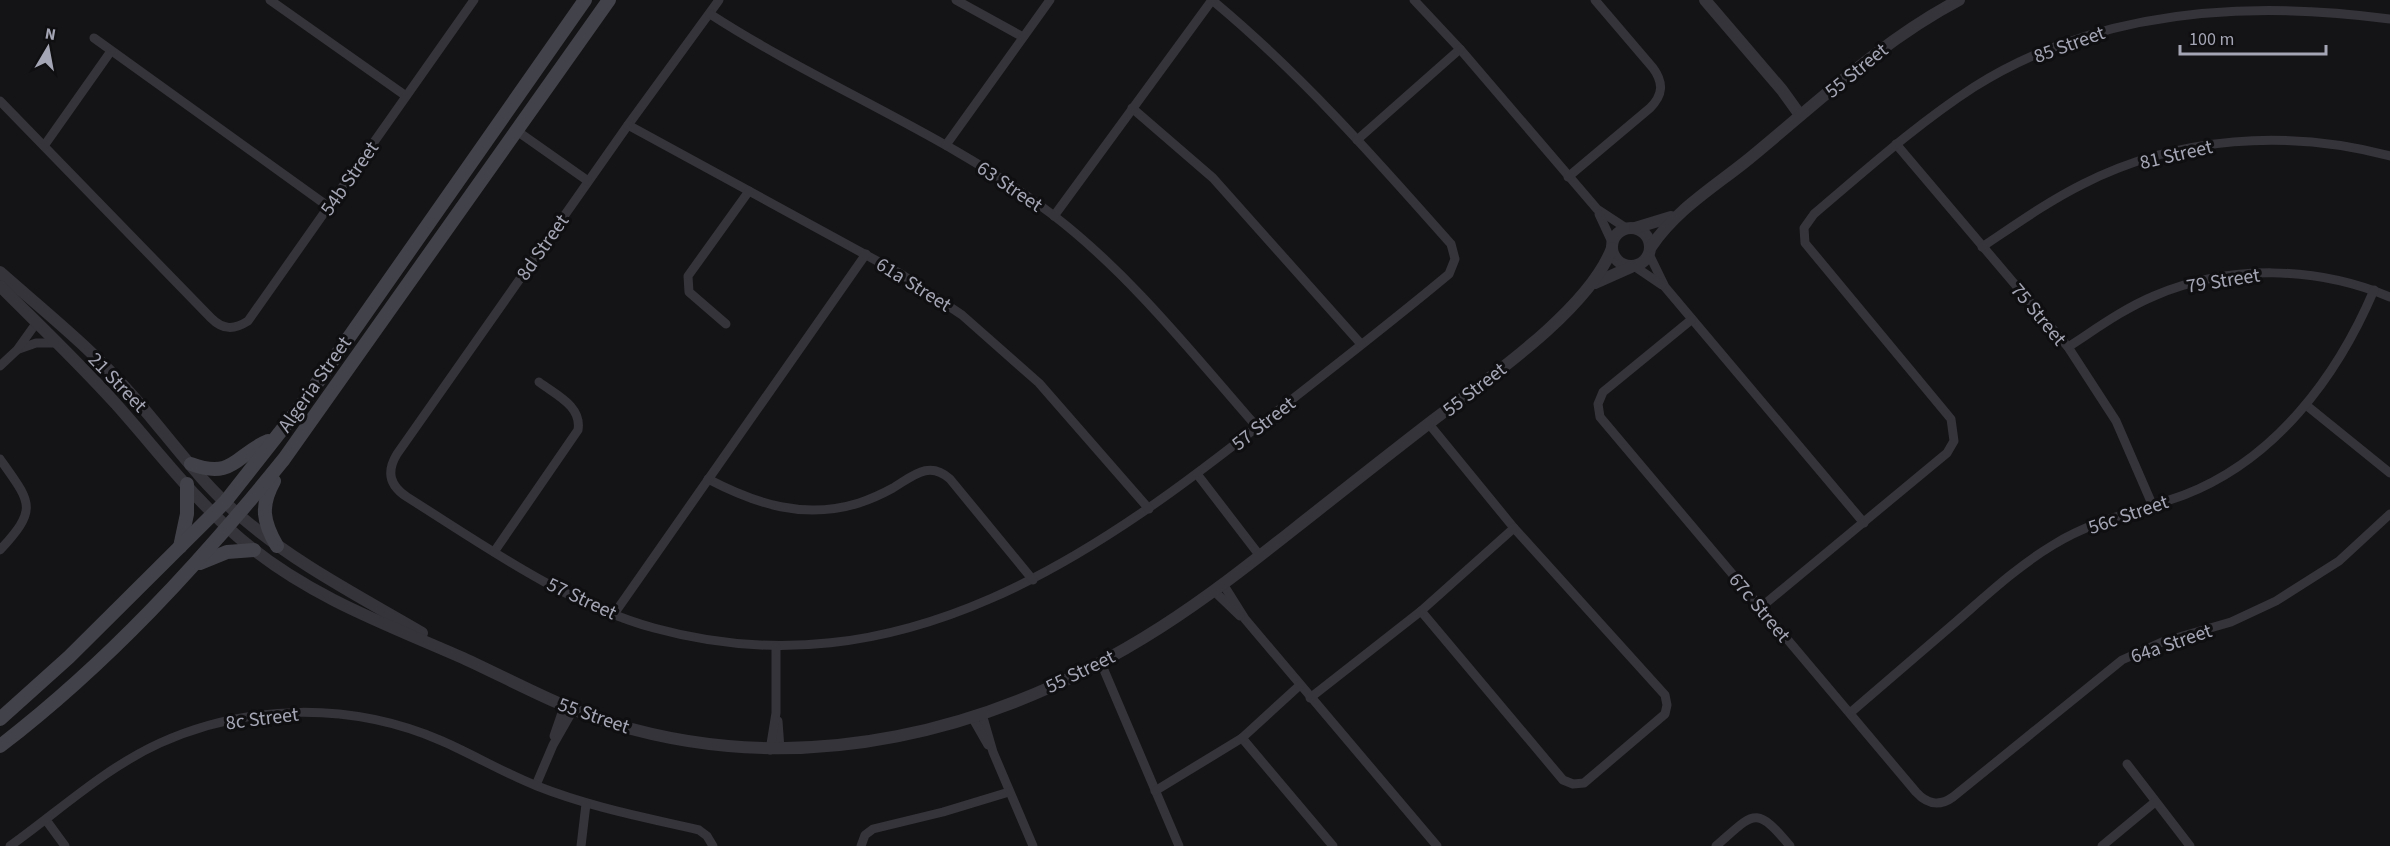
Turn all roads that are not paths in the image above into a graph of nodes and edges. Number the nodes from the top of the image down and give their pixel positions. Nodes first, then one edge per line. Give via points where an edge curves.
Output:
1 (270, 0) edge
2 (474, 0) edge
3 (585, 0) edge
4 (609, 0) edge
5 (719, 0) edge
6 (956, 0) edge
7 (1050, 0) edge
8 (1212, 0) edge
9 (1414, 0) edge
10 (1595, 0) edge
11 (1705, 0) edge
12 (1955, 1) edge
13 (710, 14) junction
14 (2390, 19) edge
15 (1023, 37) junction
16 (94, 38) dead end
17 (1460, 49) junction
18 (111, 51) junction
19 (406, 96) junction
20 (0, 101) edge
21 (1132, 108) junction
22 (1803, 113) junction
23 (628, 125) junction
24 (517, 131) junction
25 (1357, 140) junction
26 (1896, 144) junction
27 (946, 145) junction
28 (44, 146) junction
29 (2390, 156) edge
30 (1569, 177) junction
31 (588, 181) junction
32 (749, 191) junction
33 (329, 207) junction
34 (1597, 209) junction
35 (1675, 215) junction
36 (1054, 216) junction
37 (1630, 228) junction
38 (1612, 245) junction
39 (1982, 246) junction
40 (1650, 251) junction
41 (866, 254) junction
42 (1633, 267) junction
43 (0, 272) edge
44 (0, 286) edge
45 (1592, 286) junction
46 (1665, 287) junction
47 (2374, 290) junction
48 (2390, 297) edge
49 (1691, 320) junction
50 (37, 322) junction
51 (726, 324) dead end
52 (77, 341) junction
53 (57, 343) junction
54 (1361, 345) junction
55 (2068, 347) junction
56 (17, 350) junction
57 (0, 366) edge
58 (540, 382) dead end
59 (2306, 405) junction
60 (1429, 424) junction
61 (1257, 428) junction
62 (273, 440) junction
63 (0, 459) edge
64 (284, 459) junction
65 (191, 464) junction
66 (1197, 474) junction
67 (2390, 474) edge
68 (708, 479) junction
69 (187, 484) junction
70 (406, 497) joint
71 (225, 502) junction
72 (2152, 504) junction
73 (1149, 509) junction
74 (2390, 514) edge
75 (214, 515) junction
76 (239, 515) junction
77 (1864, 523) junction
78 (227, 528) junction
79 (1514, 528) junction
80 (277, 546) junction
81 (179, 549) junction
82 (0, 550) edge
83 (254, 550) junction
84 (495, 552) junction
85 (1260, 556) junction
86 (193, 566) junction
87 (1033, 580) junction
88 (1219, 587) junction
89 (1760, 608) junction
90 (1421, 611) junction
91 (614, 614) junction
92 (777, 647) junction
93 (467, 660) junction
94 (1101, 663) junction
95 (1300, 686) junction
96 (1310, 698) junction
97 (568, 709) junction
98 (1850, 713) junction
99 (977, 716) junction
100 (0, 719) edge
101 (1242, 738) junction
102 (0, 746) edge
103 (775, 749) junction
104 (2127, 764) dead end
105 (536, 785) junction
106 (1009, 792) junction
107 (1155, 792) junction
108 (2155, 802) junction
109 (1932, 803) joint
110 (586, 804) junction
111 (46, 820) junction
112 (10, 846) edge
113 (65, 846) edge
114 (581, 846) edge
115 (713, 846) edge
116 (861, 846) edge
117 (1033, 846) edge
118 (1179, 846) edge
119 (1333, 846) edge
120 (1437, 846) edge
121 (1716, 846) edge
122 (1790, 846) edge
123 (2102, 846) edge
124 (2190, 846) edge

1 - 19 street
2 - 19 street, 54b Street
3 - 62 main road, Algeria Street via 303,403
4 - 24 main road, Algeria Street
5 - 13 street, 8d Street
6 - 15 street
7 - 15 street
8 - 21 street
8 - 25 street via 1288,66
9 - 17 street
10 - 30 street via 1653,68 1662,89 1650,108
11 - 22 street
12 - 22 street, 55 Street via 1894,40
13 - 23 street, 8d Street
13 - 27 street, 63 Street via 789,62
14 - 26 street, 85 Street via 2300,7 2252,6 2204,10 2125,25 2048,50 2012,67 1949,104
15 - 27 street
16 - 18 street
17 - 25 street
17 - 30 street
18 - 28 street
18 - 33 street
19 - 33 street, 54b Street
20 - 28 street
21 - 36 street
21 - 54 street via 1213,178
22 - 35 street, 55 Street
23 - 31 street, 8d Street
23 - 32 street, 61a Street
24 - 31 street
24 - 64 main road, Algeria Street
25 - 54 street, 57 Street via 1454,251 1449,274
26 - 39 street, 75 Street
26 - 77 street, 85 Street via 1814,214 1803,237 1951,419 1955,433 1947,453
27 - 36 street, 63 Street
28 - 33 street, 54b Street via 224,327 248,321
29 - 39 street, 81 Street via 2304,141 2261,140 2184,149 2139,161 2084,183
30 - 34 street
31 - 70 street, 8d Street via 392,463 392,483
32 - 41 street, 61a Street
32 - 51 street via 688,276 689,292
34 - 37 street
34 - 38 street
35 - 37 street, 55 Street
35 - 40 street, 55 Street
36 - 61 street, 63 Street via 1120,275
37 - 38 street via 1620,231
37 - 40 street via 1646,235
38 - 42 street via 1620,263
38 - 45 street, 55 Street
39 - 55 street, 75 Street
40 - 42 street via 1641,264
40 - 46 street
41 - 68 street
41 - 73 street, 61a Street via 939,298 1020,363
42 - 45 street, 55 Street
42 - 46 street
43 - 52 street, 21 Street
44 - 50 street, 21 Street
45 - 60 street, 55 Street via 1507,364
46 - 49 street
47 - 48 street, 79 Street
47 - 55 street, 79 Street via 2283,273 2213,278 2174,288 2136,304
47 - 59 street, 56c Street via 2349,342
49 - 77 street
49 - 89 street, 67c Street via 1609,387 1598,411
50 - 52 street via 47,320 69,340
50 - 53 street, 21 Street
50 - 56 street
52 - 65 street, 21 Street via 129,390
53 - 56 street via 36,343
53 - 69 street, 21 Street
54 - 61 street, 57 Street
55 - 72 street, 75 Street via 2116,421
56 - 57 street
58 - 84 street via 574,409 578,430
59 - 67 street
59 - 72 street, 56c Street via 2269,442 2234,468 2198,489
60 - 79 street
60 - 85 street, 55 Street
61 - 66 street, 57 Street
62 - 65 main road via 224,468
62 - 71 main road, Algeria Street
63 - 82 street via 24,493 27,513 20,529
64 - 76 main road, Algeria Street
64 - 80 main road via 263,507 267,529
65 - 71 street, 21 Street
66 - 73 street, 57 Street
66 - 85 street
68 - 87 street via 764,505 807,510 871,499 923,470 933,469 950,479
68 - 91 street
69 - 75 street, 21 Street
69 - 81 main road via 186,523
70 - 84 street, 57 Street
71 - 75 main road, Algeria Street
71 - 76 street, 55 Street
72 - 98 street, 56c Street via 2078,531 2033,558
73 - 87 street, 57 Street
74 - 109 street, 64a Street via 2339,561 2276,601 2231,622 2162,642 2122,660 1953,797
75 - 78 street, 55 Street
75 - 81 main road, Algeria Street
76 - 78 main road, Algeria Street
76 - 80 street, 55 Street
77 - 89 street
78 - 83 street, 55 Street
78 - 86 main road, Algeria Street
79 - 90 street
79 - 90 street via 1665,695 1665,714 1658,721 1584,783 1563,780
80 - 93 street, 55 Street
81 - 100 main road, Algeria Street
83 - 86 main road via 216,555
83 - 93 street, 55 Street via 327,598
84 - 91 street, 57 Street
85 - 88 street, 55 Street
86 - 102 main road, Algeria Street via 86,673
87 - 92 street, 57 Street via 933,621 870,636
88 - 94 street, 55 Street
88 - 95 street
89 - 98 street, 67c Street
90 - 96 street
91 - 92 street, 57 Street via 692,637
92 - 103 street
93 - 97 street, 55 Street
94 - 99 street, 55 Street
94 - 107 street
95 - 96 street
95 - 101 street
96 - 120 street
97 - 103 street, 55 Street via 677,739
97 - 105 street
98 - 109 street, 67c Street via 1921,797
99 - 103 street, 55 Street via 890,738 819,748
99 - 106 street
101 - 107 street
101 - 119 street
104 - 108 street
105 - 110 street, 8c Street
105 - 111 street, 8c Street via 412,729 348,715 284,712 220,722 159,744 103,776
106 - 116 street via 873,829 865,835
106 - 117 street
107 - 118 street
108 - 123 street
108 - 124 street
110 - 114 street
110 - 115 street, 8c Street via 688,827 707,836
111 - 112 street, 8c Street
111 - 113 street
121 - 122 street via 1754,817 1769,821

